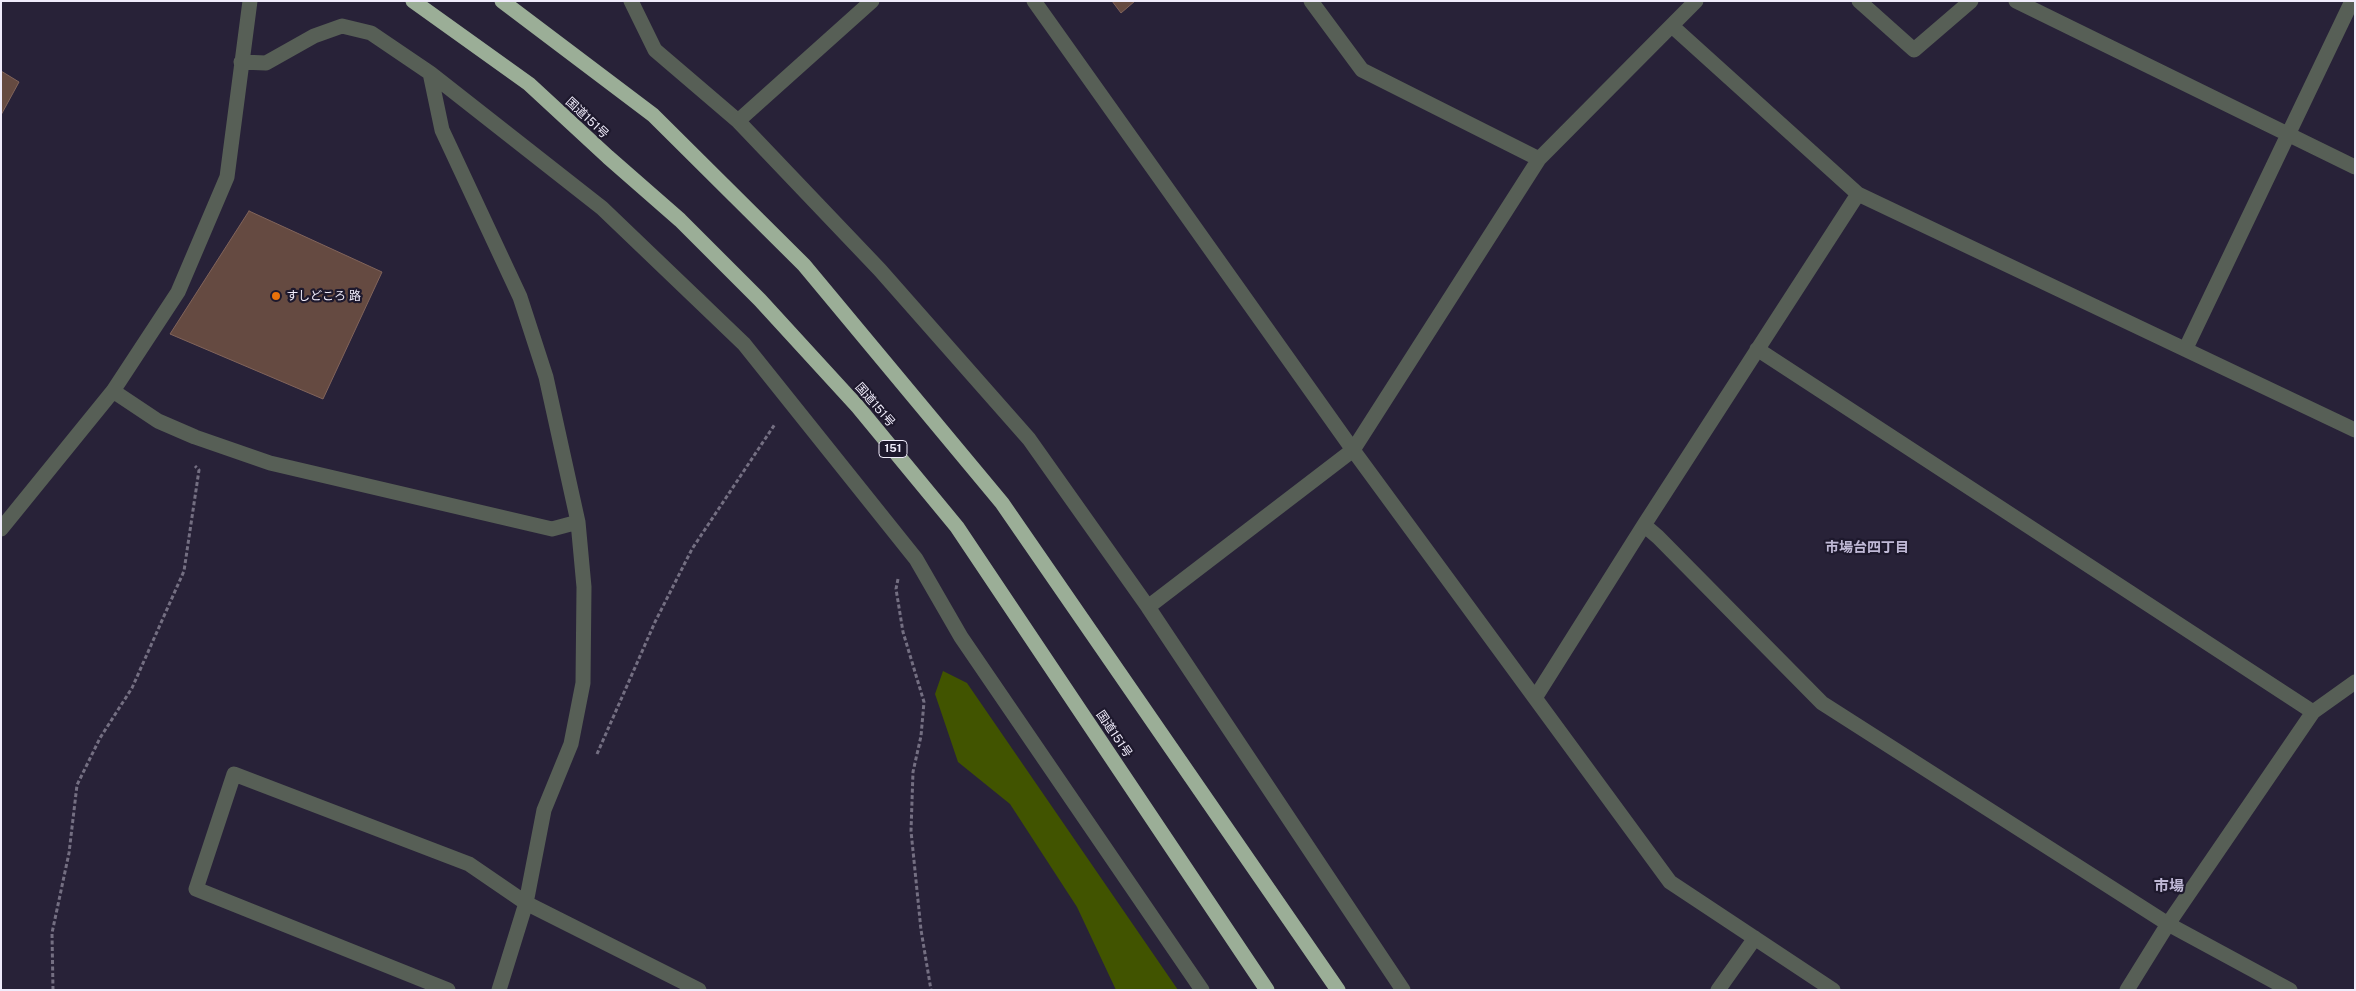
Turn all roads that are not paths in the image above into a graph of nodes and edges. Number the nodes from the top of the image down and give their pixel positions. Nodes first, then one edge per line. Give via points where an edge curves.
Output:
1 (250, 1) edge
2 (413, 1) edge
3 (502, 1) edge
4 (631, 1) edge
5 (872, 1) edge
6 (1034, 1) edge
7 (1696, 1) edge
8 (1859, 1) edge
9 (1971, 1) edge
10 (2016, 1) edge
11 (2352, 1) edge
12 (1318, 4) edge
13 (1672, 26) junction
14 (241, 62) junction
15 (430, 73) junction
16 (738, 121) junction
17 (2288, 135) junction
18 (1539, 159) junction
19 (2355, 167) edge
20 (1858, 194) junction
21 (2186, 348) junction
22 (1757, 349) junction
23 (113, 391) junction
24 (2355, 430) edge
25 (1353, 450) junction
26 (578, 522) junction
27 (1644, 525) junction
28 (1, 528) edge
29 (1148, 607) junction
30 (2355, 682) edge
31 (1536, 698) junction
32 (2313, 712) junction
33 (526, 903) junction
34 (2168, 924) junction
35 (1755, 938) junction
36 (448, 990) edge
37 (499, 990) edge
38 (700, 990) edge
39 (1202, 990) edge
40 (1268, 990) edge
41 (1338, 990) edge
42 (1403, 990) edge
43 (1718, 990) edge
44 (1833, 990) edge
45 (2127, 990) edge
46 (2290, 990) edge

1 - 14 street
2 - 40 highway, 国道151号 / 151 via 528,84 680,220 760,300 858,407 957,527
3 - 41 highway via 653,115 810,272 1002,503
4 - 16 street via 655,50
5 - 16 street
6 - 25 street
7 - 13 street
8 - 9 street via 1914,50
10 - 17 street
11 - 17 street
12 - 18 street via 1362,70
13 - 18 street
13 - 20 street
14 - 15 street via 266,63 314,36 342,26 371,33
14 - 23 street via 227,177 178,292
15 - 26 street via 442,130 520,297 546,377
15 - 39 street via 602,208 744,344 911,553 960,637
16 - 29 street via 880,270 1029,439
17 - 19 street
17 - 21 street
18 - 25 street
20 - 21 street
20 - 22 street
21 - 24 street
22 - 27 street
22 - 32 street
23 - 26 street via 158,421 270,462 552,529
23 - 28 street
25 - 29 street
25 - 31 street
26 - 33 street via 584,588 583,683 570,744 544,810
27 - 31 street
27 - 34 street via 1822,703
29 - 42 street
30 - 32 street
31 - 35 street via 1670,882
32 - 34 street
33 - 36 street via 469,864 234,774 196,889
33 - 37 street
33 - 38 street
34 - 45 street
34 - 46 street
35 - 43 street
35 - 44 street

